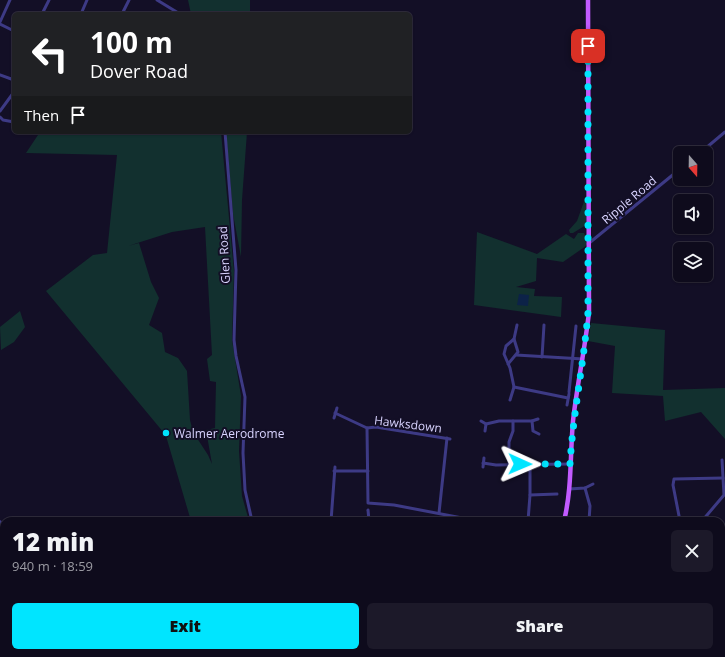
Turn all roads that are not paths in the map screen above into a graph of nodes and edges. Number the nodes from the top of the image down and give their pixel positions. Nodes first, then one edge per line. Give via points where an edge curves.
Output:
1 (10, 0) edge
2 (49, 0) edge
3 (87, 0) edge
4 (129, 0) edge
5 (157, 0) edge
6 (588, 0) edge
7 (43, 12) edge
8 (82, 12) edge
9 (123, 12) edge
10 (177, 12) edge
11 (0, 23) edge
12 (12, 30) edge
13 (0, 75) edge
14 (12, 79) edge
15 (12, 95) edge
16 (0, 111) edge
17 (0, 117) edge
18 (12, 122) edge
19 (725, 132) edge
20 (225, 134) edge
21 (708, 146) edge
22 (673, 175) edge
23 (588, 244) junction
24 (518, 325) dead end
25 (544, 325) dead end
26 (576, 326) dead end
27 (514, 339) junction
28 (516, 355) junction
29 (542, 357) junction
30 (573, 359) junction
31 (583, 360) junction
32 (508, 364) junction
33 (514, 388) junction
34 (569, 395) junction
35 (510, 400) dead end
36 (567, 405) dead end
37 (336, 408) dead end
38 (335, 413) junction
39 (334, 418) dead end
40 (538, 419) dead end
41 (481, 421) dead end
42 (513, 421) junction
43 (532, 421) junction
44 (486, 424) junction
45 (367, 428) junction
46 (485, 431) dead end
47 (539, 434) dead end
48 (484, 458) dead end
49 (722, 460) dead end
50 (483, 463) junction
51 (509, 464) junction
52 (530, 464) junction
53 (570, 464) junction
54 (335, 467) dead end
55 (483, 468) dead end
56 (368, 470) junction
57 (334, 471) junction
58 (723, 478) junction
59 (593, 484) dead end
60 (585, 488) junction
61 (569, 489) junction
62 (550, 490) dead end
63 (551, 494) junction
64 (556, 494) dead end
65 (530, 495) junction
66 (368, 510) dead end
67 (439, 513) junction
68 (251, 517) edge
69 (332, 517) edge
70 (369, 517) edge
71 (458, 517) edge
72 (528, 517) edge
73 (565, 517) edge
74 (589, 517) edge
75 (679, 517) edge
76 (705, 517) edge
77 (660, 657) edge
78 (697, 657) edge

1 - 11 street
2 - 7 street
3 - 8 street
4 - 9 street
5 - 10 street
6 - 23 main road
11 - 12 street
13 - 14 street
15 - 16 street
17 - 18 street
19 - 21 street
20 - 68 street, Glen Road via 236,270 234,340 245,414 245,490
22 - 23 street, Ripple Road
23 - 31 main road via 588,312
24 - 27 street
25 - 29 street
26 - 30 street
27 - 28 street
27 - 32 street via 506,346 504,354
28 - 29 street
28 - 32 street
29 - 30 street
30 - 31 street
30 - 34 street
31 - 53 main road via 575,406
32 - 33 street
33 - 34 street
33 - 35 street
34 - 36 street
37 - 38 street
38 - 39 street
38 - 45 street, Hawksdown
40 - 43 street
41 - 44 street
42 - 43 street
42 - 44 street
42 - 51 street via 509,442
43 - 47 street via 533,432
44 - 46 street
45 - 56 street, Hawksdown
45 - 67 street, Hawksdown via 376,427 448,438
48 - 50 street
49 - 58 street
50 - 51 street
50 - 55 street
51 - 52 street
52 - 53 street
52 - 65 street
53 - 61 main road
54 - 57 street
56 - 57 street
56 - 67 street, Hawksdown via 368,503
57 - 69 street
58 - 75 street via 674,479
58 - 76 street via 724,495
59 - 60 street
60 - 61 street
60 - 74 street via 590,506
61 - 73 main road
62 - 63 street
63 - 64 street
63 - 65 street
65 - 72 street
66 - 70 street
67 - 71 street, Hawksdown
77 - 78 street

